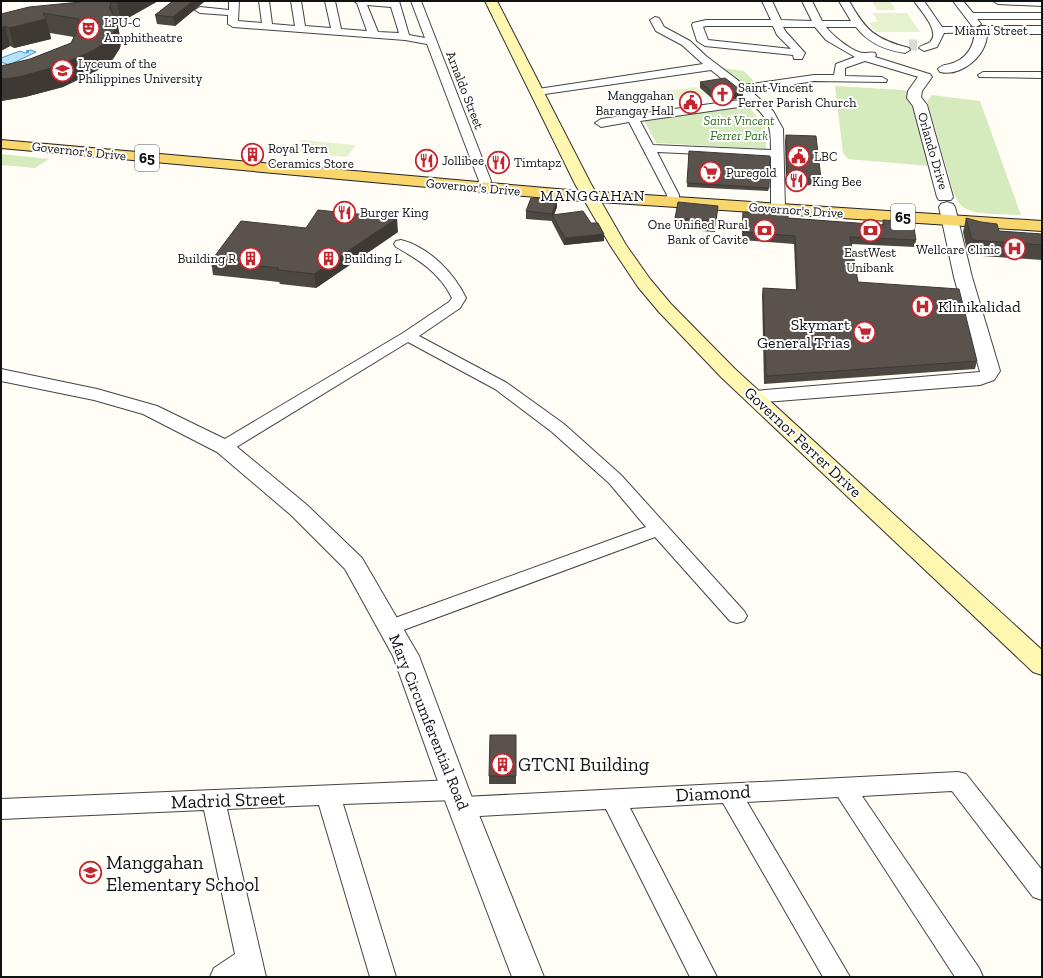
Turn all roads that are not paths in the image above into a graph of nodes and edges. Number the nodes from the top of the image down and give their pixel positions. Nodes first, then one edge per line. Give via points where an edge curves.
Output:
1 (231, 1) edge
2 (264, 1) edge
3 (296, 1) edge
4 (330, 1) edge
5 (360, 1) edge
6 (416, 1) edge
7 (491, 1) edge
8 (767, 1) edge
9 (807, 1) edge
10 (844, 1) edge
11 (919, 1) edge
12 (958, 1) edge
13 (998, 1) edge
14 (394, 2) edge
15 (1040, 3) edge
16 (200, 10) dead end
17 (234, 13) junction
18 (970, 16) junction
19 (1042, 16) edge
20 (655, 20) dead end
21 (778, 24) junction
22 (818, 24) junction
23 (856, 24) junction
24 (267, 27) junction
25 (301, 30) junction
26 (939, 30) junction
27 (981, 30) junction
28 (1042, 30) edge
29 (337, 32) junction
30 (374, 35) junction
31 (405, 37) junction
32 (431, 42) junction
33 (894, 48) junction
34 (800, 54) junction
35 (865, 57) junction
36 (713, 66) junction
37 (794, 73) junction
38 (949, 73) junction
39 (923, 74) junction
40 (983, 75) dead end
41 (1042, 75) edge
42 (839, 78) junction
43 (882, 80) dead end
44 (746, 88) dead end
45 (538, 92) junction
46 (756, 101) junction
47 (920, 105) junction
48 (633, 118) junction
49 (601, 123) dead end
50 (1, 144) edge
51 (648, 148) junction
52 (777, 154) junction
53 (482, 188) junction
54 (591, 197) junction
55 (672, 202) junction
56 (948, 208) junction
57 (778, 209) junction
58 (1042, 226) edge
59 (401, 244) dead end
60 (408, 336) junction
61 (1, 375) edge
62 (754, 397) junction
63 (224, 447) junction
64 (658, 529) junction
65 (737, 616) dead end
66 (391, 627) junction
67 (1042, 664) edge
68 (844, 787) junction
69 (729, 792) junction
70 (328, 795) junction
71 (459, 798) junction
72 (613, 799) junction
73 (213, 800) junction
74 (1, 809) edge
75 (1042, 889) edge
76 (251, 968) edge
77 (223, 977) edge
78 (383, 977) edge
79 (528, 977) edge
80 (704, 977) edge
81 (837, 977) edge
82 (970, 977) edge

1 - 17 street
2 - 24 street
3 - 25 street
4 - 29 street
5 - 14 street
5 - 30 street
6 - 32 street, Arnaldo Street
7 - 45 main road, Governor Ferrer Drive
8 - 21 street
9 - 22 street
10 - 23 street
11 - 26 street
12 - 18 street
13 - 15 street
14 - 31 street
16 - 17 street
17 - 24 street via 233,24
18 - 19 street
18 - 27 street
20 - 36 street via 660,29 686,43
21 - 22 street
21 - 34 street via 781,33
21 - 34 street via 740,35
22 - 23 street
22 - 35 street via 830,38
23 - 33 street via 867,34
24 - 25 street
25 - 29 street
26 - 27 street, Miami Street
26 - 33 street via 939,36 932,45
27 - 28 street, Miami Street
27 - 38 street, Orlando Drive via 982,40 978,51
29 - 30 street
30 - 31 street
31 - 32 street
32 - 53 street, Arnaldo Street via 485,181
33 - 35 street
34 - 37 street
35 - 39 street
35 - 42 street via 840,66
36 - 45 street
36 - 46 street
37 - 42 street via 825,82
37 - 44 street
38 - 39 street
38 - 47 street, Orlando Drive via 925,92
39 - 47 street, Orlando Drive via 914,98
40 - 41 street
42 - 43 street
45 - 54 main road, Governor Ferrer Drive
46 - 48 street
46 - 52 street via 769,113 777,129
47 - 56 street, Orlando Drive
48 - 49 street
48 - 51 street
50 - 53 main road, Governor's Drive / 65
51 - 52 street
51 - 55 street via 673,195
52 - 57 street
53 - 54 main road, Governor's Drive / 65
54 - 55 main road, Governor's Drive / 65
54 - 62 main road, Governor Ferrer Drive via 618,245 644,283 705,350
55 - 57 main road, Governor's Drive / 65
56 - 57 main road, Governor's Drive / 65
56 - 58 main road, Governor's Drive / 65
56 - 62 street, Orlando Drive via 963,277 990,371 987,376 980,379
59 - 60 street via 432,262 451,284 458,298 455,304
60 - 63 street
60 - 64 street via 501,386 558,428 615,479
61 - 63 street, Mary Circumferential Road via 97,395 150,410
62 - 67 main road, Governor Ferrer Drive
63 - 66 street, Mary Circumferential Road via 299,510 354,564
64 - 65 street
64 - 66 street
66 - 71 street, Mary Circumferential Road via 406,656
68 - 69 street, Diamond
68 - 75 street, Diamond via 958,781
68 - 82 street
69 - 72 street, Diamond
69 - 81 street
70 - 71 street, Madrid Street
70 - 73 street, Madrid Street
70 - 78 street
71 - 72 street, Diamond
71 - 79 street, Mary Circumferential Road
72 - 80 street
73 - 74 street, Madrid Street
73 - 76 street
76 - 77 street

